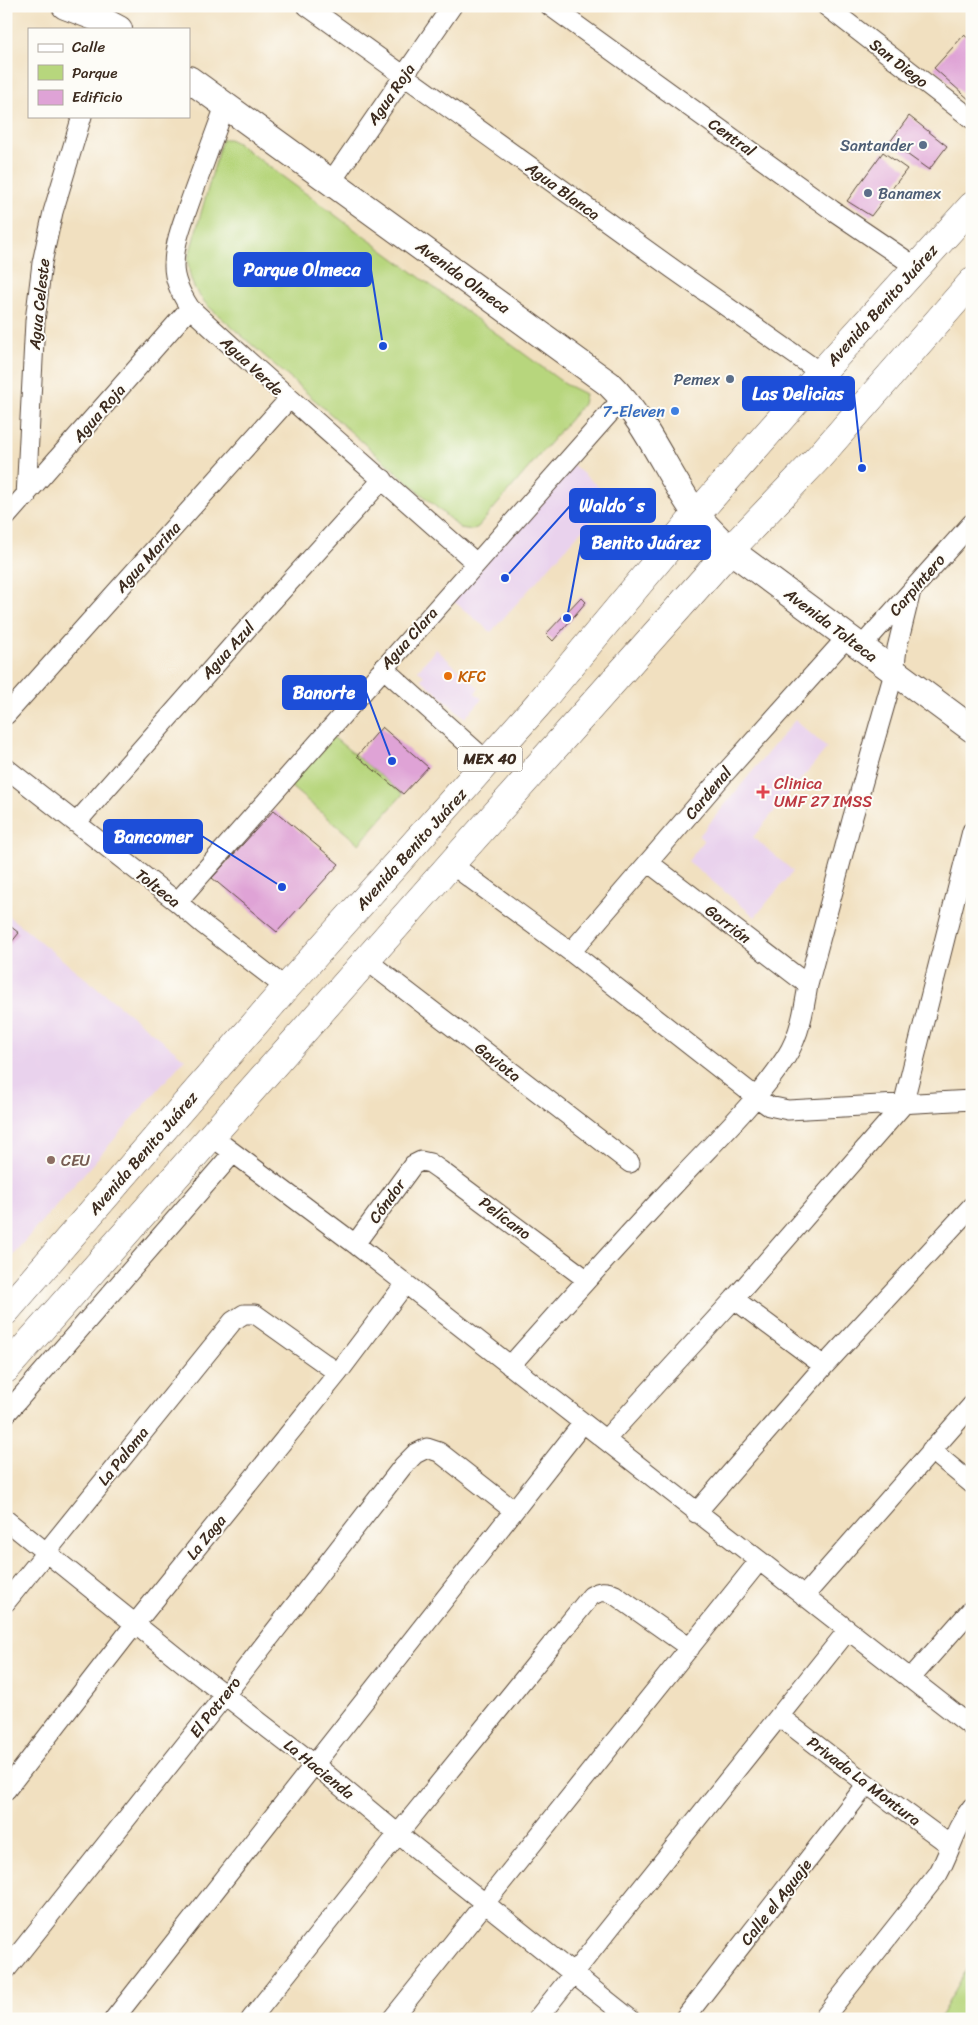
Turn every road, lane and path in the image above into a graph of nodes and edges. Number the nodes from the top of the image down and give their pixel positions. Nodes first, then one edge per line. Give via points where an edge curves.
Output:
1 (65, 6) edge
2 (307, 6) edge
3 (452, 6) edge
4 (550, 6) edge
5 (826, 6) edge
6 (117, 28) edge
7 (403, 76) junction
8 (190, 80) edge
9 (225, 106) junction
10 (81, 118) edge
11 (972, 118) edge
12 (330, 182) junction
13 (972, 206) edge
14 (916, 267) junction
15 (972, 282) edge
16 (190, 308) junction
17 (820, 373) junction
18 (623, 398) junction
19 (289, 400) junction
20 (382, 480) junction
21 (26, 497) junction
22 (696, 515) junction
23 (6, 517) edge
24 (972, 523) edge
25 (730, 550) junction
26 (476, 564) junction
27 (911, 592) junction
28 (854, 642) junction
29 (383, 668) junction
30 (894, 673) junction
31 (6, 715) edge
32 (972, 729) edge
33 (488, 762) junction
34 (6, 768) edge
35 (76, 823) junction
36 (972, 831) edge
37 (649, 863) junction
38 (451, 864) junction
39 (177, 902) junction
40 (571, 952) junction
41 (366, 960) junction
42 (808, 985) junction
43 (286, 988) junction
44 (756, 1097) junction
45 (972, 1100) edge
46 (903, 1104) junction
47 (211, 1136) junction
48 (233, 1153) junction
49 (421, 1161) joint
50 (630, 1163) dead end
51 (972, 1206) edge
52 (355, 1244) junction
53 (586, 1279) junction
54 (405, 1284) junction
55 (734, 1299) junction
56 (6, 1311) edge
57 (510, 1366) junction
58 (824, 1366) junction
59 (6, 1369) edge
60 (338, 1373) junction
61 (972, 1406) edge
62 (6, 1414) edge
63 (583, 1423) junction
64 (605, 1440) junction
65 (931, 1450) junction
66 (972, 1484) edge
67 (513, 1510) junction
68 (696, 1513) junction
69 (6, 1520) edge
70 (45, 1552) junction
71 (760, 1561) junction
72 (804, 1596) junction
73 (6, 1602) edge
74 (972, 1609) edge
75 (135, 1624) junction
76 (848, 1630) junction
77 (690, 1648) junction
78 (910, 1679) junction
79 (224, 1695) junction
80 (779, 1716) junction
81 (972, 1727) edge
82 (314, 1764) junction
83 (867, 1784) junction
84 (6, 1790) edge
85 (972, 1807) edge
86 (398, 1834) junction
87 (950, 1844) junction
88 (485, 1903) junction
89 (6, 1970) edge
90 (573, 1973) junction
91 (114, 2019) edge
92 (251, 2019) edge
93 (392, 2019) edge
94 (537, 2019) edge
95 (630, 2019) edge
96 (684, 2019) edge
97 (823, 2019) edge

1 - 6 street
2 - 7 street, Agua Blanca
3 - 7 street, Agua Roja
4 - 14 street, Central
5 - 11 street, San Diego
7 - 12 street, Agua Roja
7 - 17 street, Agua Blanca
8 - 9 street, Avenida Olmeca
9 - 12 street, Avenida Olmeca
9 - 16 street, Agua Verde via 175,250 174,268 178,284
10 - 21 street, Agua Celeste via 42,263 35,321
12 - 18 street, Avenida Olmeca via 590,369
13 - 14 main road, Avenida Benito Juárez / MEX 40
14 - 17 main road, Avenida Benito Juárez / MEX 40
15 - 25 main road, MEX 40 via 819,457
16 - 19 street, Agua Verde
16 - 21 street, Agua Roja
17 - 22 main road, Avenida Benito Juárez / MEX 40
18 - 22 street, Avenida Olmeca
18 - 26 street, Agua Clara
19 - 20 street, Agua Verde
19 - 31 street, Agua Marina
20 - 26 street, Agua Verde
20 - 35 street, Agua Azul
21 - 23 street, Agua Roja
22 - 25 street, Avenida Tolteca
22 - 33 main road, Avenida Benito Juárez / MEX 40
24 - 27 street, Carpintero
25 - 28 street, Avenida Tolteca
25 - 38 main road, MEX 40
26 - 29 street, Agua Clara
27 - 28 street, Carpintero
27 - 30 street
28 - 30 street, Avenida Tolteca
28 - 37 street, Cardenal via 725,773
29 - 33 street
29 - 39 street, Agua Clara
30 - 32 street, Avenida Tolteca
30 - 42 street
33 - 43 main road, Avenida Benito Juárez / MEX 40
34 - 35 street, Tolteca
35 - 39 street, Tolteca
36 - 46 street
37 - 40 street, Cardenal
37 - 42 street, Gorrión
38 - 40 street
38 - 41 main road, MEX 40
39 - 43 street, Tolteca
40 - 44 street
41 - 47 main road, MEX 40
41 - 50 street, Gaviota
42 - 44 street via 797,1034 786,1056
43 - 56 main road, Avenida Benito Juárez / MEX 40
44 - 46 street via 769,1106 788,1110
44 - 53 street
45 - 46 street
46 - 55 street
47 - 48 street
47 - 59 main road, MEX 40
48 - 52 street
48 - 62 street
49 - 52 street, Cóndor via 413,1165
49 - 53 street, Pelícano via 440,1170
51 - 58 street
52 - 54 street
53 - 57 street
54 - 57 street
54 - 60 street, La Zaga
55 - 58 street
55 - 64 street
57 - 63 street
58 - 68 street
60 - 70 street, La Paloma via 266,1320 255,1314 244,1314 233,1321
60 - 75 street, La Zaga
61 - 65 street
63 - 64 street
63 - 67 street
64 - 68 street
65 - 66 street
65 - 72 street
67 - 79 street, El Potrero via 439,1452 427,1448 414,1454
67 - 82 street
68 - 71 street
69 - 70 street, La Hacienda
70 - 73 street, La Paloma
70 - 75 street, La Hacienda
71 - 72 street
71 - 77 street
72 - 76 street
74 - 78 street
75 - 79 street, La Hacienda
75 - 84 street, La Zaga
76 - 78 street
76 - 80 street
77 - 86 street via 615,1595 599,1591 591,1596
77 - 88 street
78 - 81 street
79 - 82 street, La Hacienda
79 - 89 street, El Potrero
80 - 83 street, Privada La Montura
80 - 90 street
82 - 86 street, La Hacienda
82 - 91 street
83 - 87 street, Privada La Montura
83 - 96 street, Calle el Aguaje
85 - 87 street
86 - 88 street, La Hacienda
86 - 92 street
87 - 97 street via 938,1874
88 - 90 street, La Hacienda
88 - 93 street
90 - 94 street
90 - 95 street, La Hacienda

